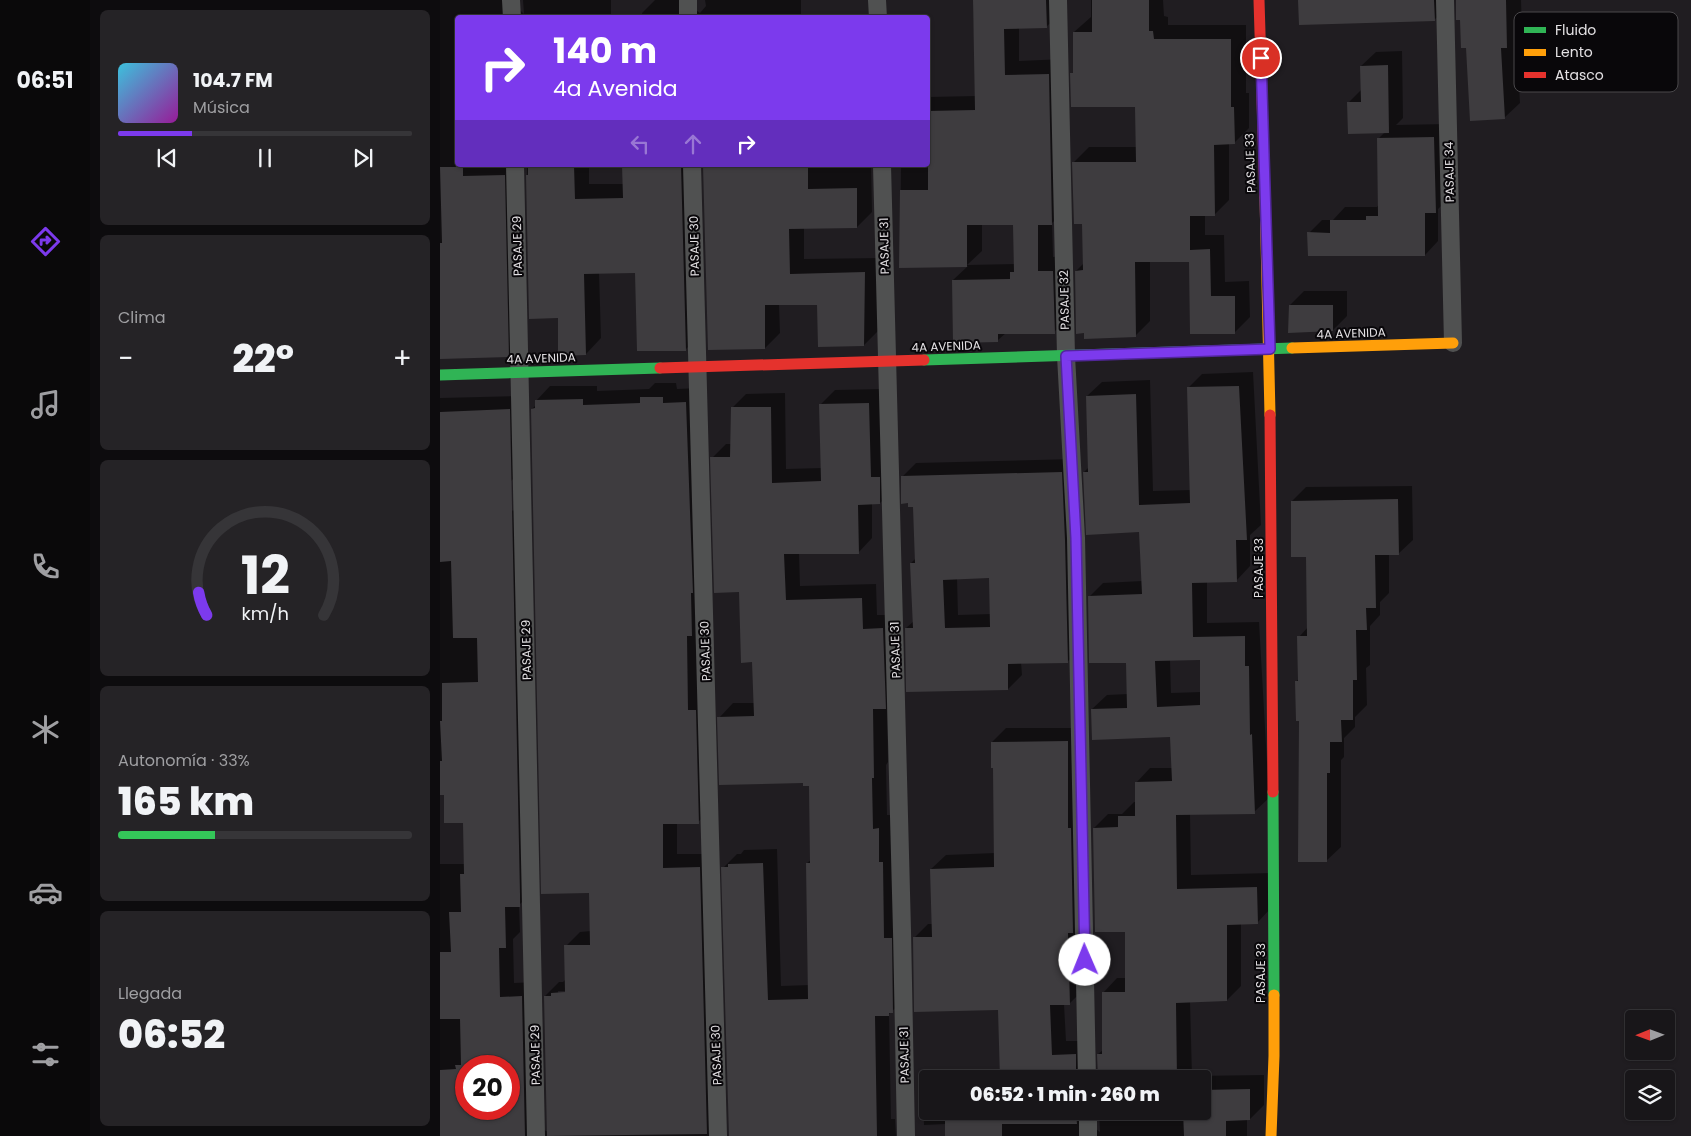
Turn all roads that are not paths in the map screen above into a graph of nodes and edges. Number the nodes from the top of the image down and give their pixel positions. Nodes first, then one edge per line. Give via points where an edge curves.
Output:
1 (511, 0) edge
2 (688, 0) edge
3 (878, 0) edge
4 (1058, 0) edge
5 (1259, 0) edge
6 (1445, 0) edge
7 (512, 15) edge
8 (688, 15) edge
9 (878, 15) edge
10 (515, 167) edge
11 (692, 167) edge
12 (882, 167) edge
13 (1453, 343) joint
14 (1270, 349) junction
15 (1066, 356) junction
16 (887, 361) junction
17 (697, 367) junction
18 (520, 373) junction
19 (440, 375) edge
20 (1087, 1070) edge
21 (1088, 1120) edge
22 (536, 1136) edge
23 (718, 1136) edge
24 (906, 1136) edge
25 (1088, 1136) edge
26 (1271, 1136) edge

1 - 7 lane
2 - 8 lane
3 - 9 lane
4 - 15 lane, PASAJE 32
5 - 14 street, PASAJE 33
6 - 13 lane, PASAJE 34
10 - 18 lane, PASAJE 29
11 - 17 lane, PASAJE 30
12 - 16 lane, PASAJE 31
13 - 14 street, 4A AVENIDA
14 - 15 street, 4A AVENIDA
14 - 26 street, PASAJE 33 via 1274,1056
15 - 16 street, 4A AVENIDA
15 - 20 lane, PASAJE 32 via 1076,538
16 - 17 street, 4A AVENIDA
16 - 24 lane, PASAJE 31
17 - 18 street, 4A AVENIDA
17 - 23 lane, PASAJE 30
18 - 19 street, 4A AVENIDA
18 - 22 lane, PASAJE 29
21 - 25 lane

